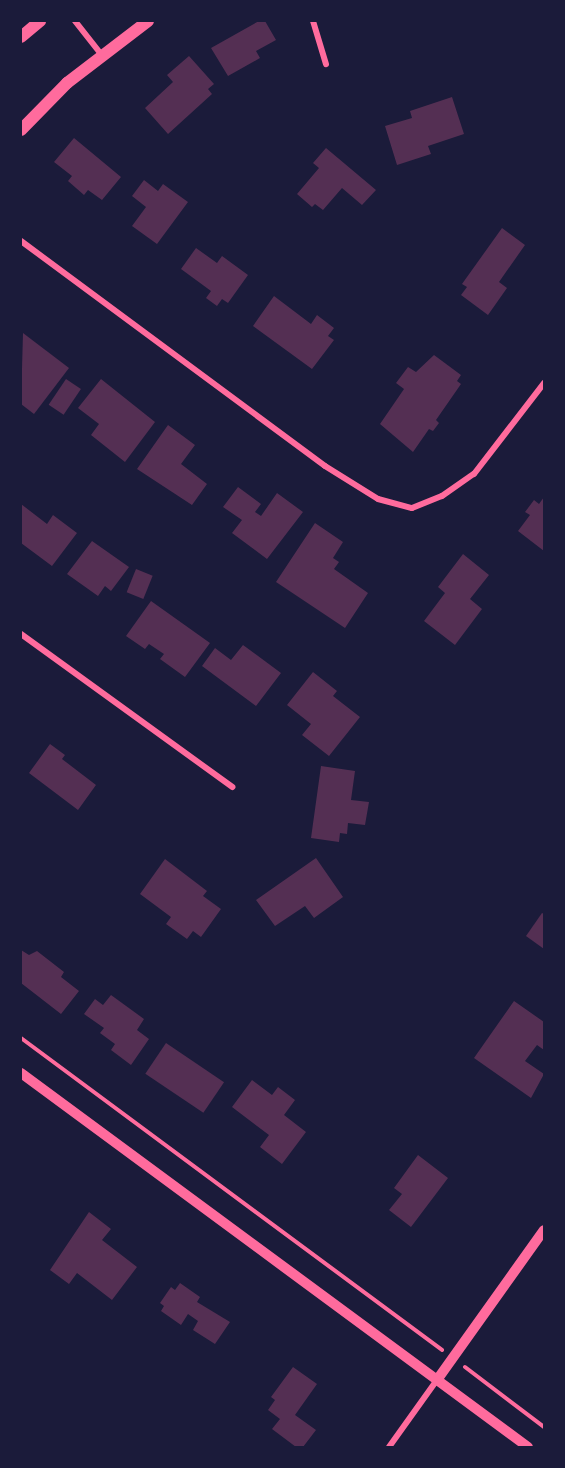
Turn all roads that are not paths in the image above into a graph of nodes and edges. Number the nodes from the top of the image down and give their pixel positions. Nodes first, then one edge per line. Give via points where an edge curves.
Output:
1 (40, 21) edge
2 (75, 21) edge
3 (146, 21) edge
4 (313, 21) edge
5 (21, 37) edge
6 (101, 54) junction
7 (326, 64) dead end
8 (21, 130) edge
9 (21, 241) edge
10 (544, 383) edge
11 (21, 634) edge
12 (232, 787) dead end
13 (21, 1073) edge
14 (544, 1230) edge
15 (437, 1380) junction
16 (389, 1447) edge
17 (528, 1447) edge

1 - 5 main road
2 - 6 street
3 - 6 main road
4 - 7 street
6 - 8 main road
9 - 10 street via 325,466 389,502 412,508 442,496 474,474
11 - 12 street
13 - 15 street
14 - 15 street
15 - 16 street
15 - 17 street

